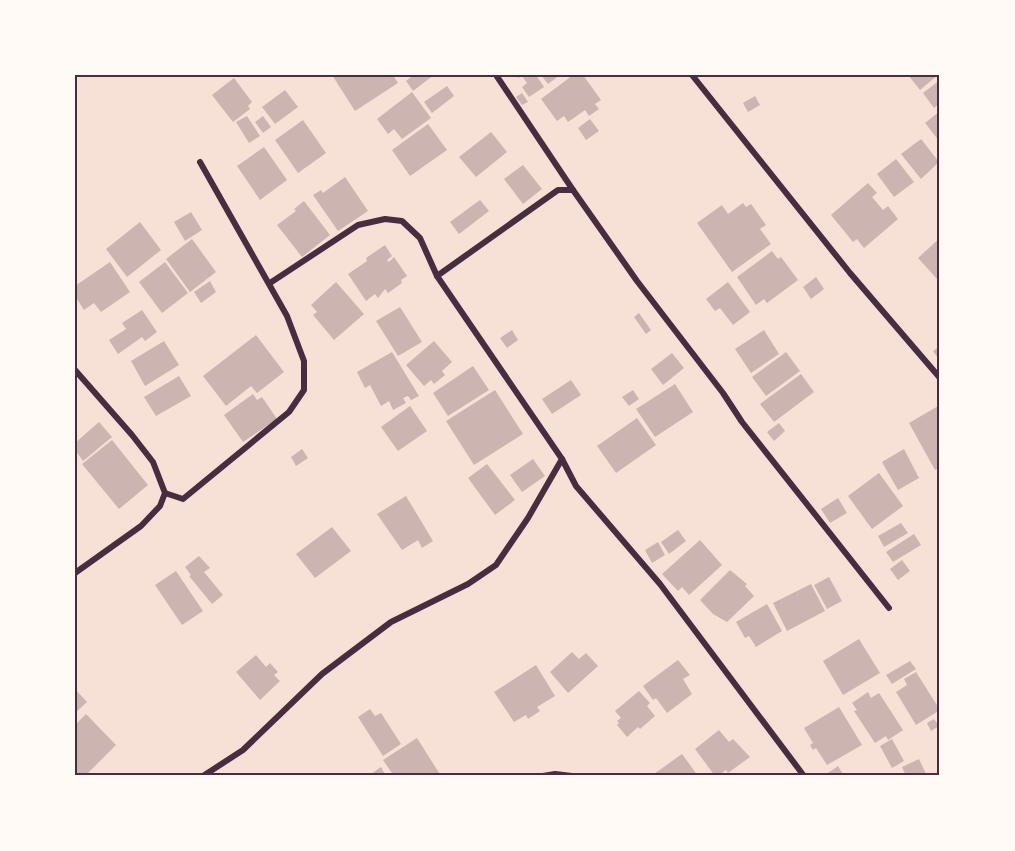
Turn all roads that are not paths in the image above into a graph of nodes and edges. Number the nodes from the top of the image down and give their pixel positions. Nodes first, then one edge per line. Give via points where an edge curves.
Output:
1 (496, 75) edge
2 (692, 75) edge
3 (200, 162) dead end
4 (573, 190) junction
5 (437, 276) junction
6 (270, 283) junction
7 (75, 370) edge
8 (940, 378) edge
9 (562, 459) junction
10 (165, 493) junction
11 (75, 573) edge
12 (889, 608) dead end
13 (202, 776) edge
14 (543, 776) edge
15 (572, 776) edge
16 (804, 776) edge

1 - 4 street
2 - 8 street via 850,273
3 - 6 street
4 - 5 street via 558,190
4 - 12 street via 742,422
5 - 6 street via 420,238 402,222 375,219 358,225
5 - 9 street
6 - 10 street via 304,361 304,390 289,412 183,499
7 - 10 street via 153,462
9 - 13 street via 496,565 468,584 391,622 322,674 243,750
9 - 16 street via 576,486 660,584
10 - 11 street via 160,506 141,526
14 - 15 street

